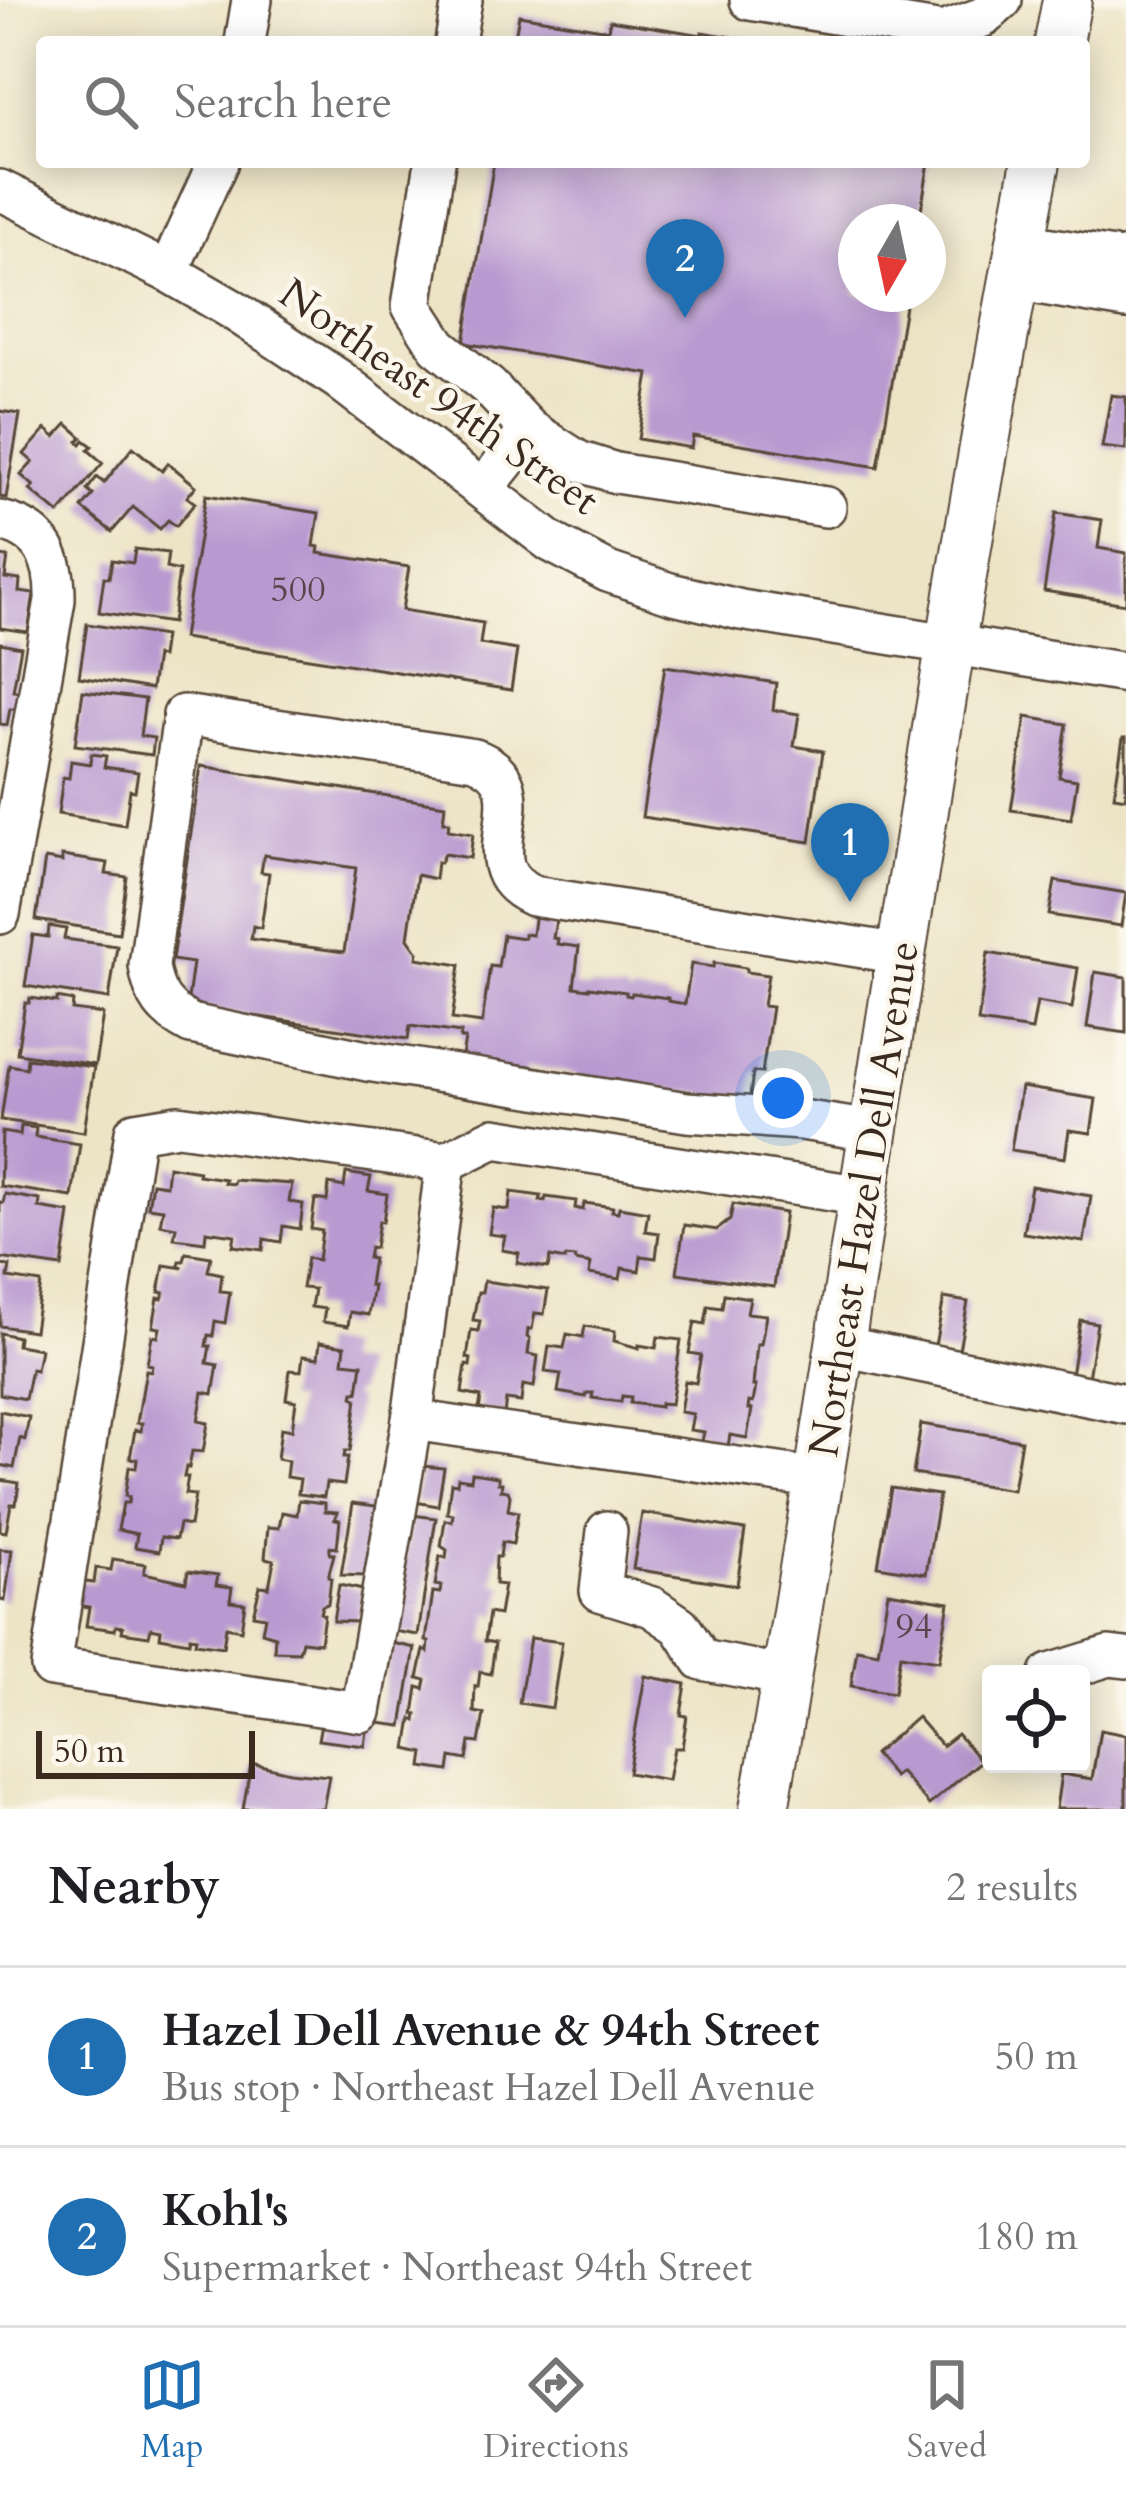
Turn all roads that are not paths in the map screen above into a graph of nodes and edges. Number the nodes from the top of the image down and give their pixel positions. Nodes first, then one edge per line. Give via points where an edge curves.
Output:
1 (252, 0) edge
2 (462, 0) edge
3 (751, 0) edge
4 (1002, 0) edge
5 (1067, 0) edge
6 (246, 36) edge
7 (456, 36) edge
8 (945, 36) edge
9 (952, 36) edge
10 (1060, 36) edge
11 (215, 168) edge
12 (435, 168) edge
13 (1033, 168) edge
14 (0, 190) edge
15 (1126, 260) edge
16 (1017, 261) junction
17 (168, 272) junction
18 (1126, 299) edge
19 (530, 430) junction
20 (483, 489) junction
21 (826, 507) dead end
22 (0, 520) edge
23 (951, 644) junction
24 (1126, 673) edge
25 (14, 755) edge
26 (0, 914) edge
27 (902, 954) junction
28 (872, 1131) junction
29 (446, 1162) junction
30 (863, 1196) junction
31 (841, 1346) junction
32 (1126, 1404) edge
33 (412, 1420) junction
34 (820, 1479) junction
35 (608, 1531) dead end
36 (1126, 1658) edge
37 (1080, 1665) edge
38 (786, 1676) junction
39 (764, 1809) edge

1 - 6 street
2 - 7 street
3 - 8 street
4 - 9 street
5 - 10 main road
11 - 17 street
12 - 19 street via 412,306 438,346
13 - 16 main road, Northeast Hazel Dell Avenue
14 - 17 street, Northeast 94th Street
15 - 16 street
16 - 18 street
16 - 23 main road, Northeast Hazel Dell Avenue
17 - 20 street, Northeast 94th Street via 338,379
19 - 20 street
19 - 21 street via 616,472
20 - 23 street, Northeast 94th Street via 551,542 670,593
22 - 25 street via 30,532 56,575
23 - 24 street, Northeast 94th Street
23 - 27 main road, Northeast Hazel Dell Avenue
25 - 26 street
27 - 28 main road, Northeast Hazel Dell Avenue
27 - 28 street via 533,896 504,870 508,792 487,763 183,715 149,966 160,1002 174,1016 390,1065 687,1112
28 - 30 main road, Northeast Hazel Dell Avenue
29 - 30 street via 494,1138
29 - 33 street
29 - 33 street via 178,1125 135,1132 51,1667 361,1712
30 - 31 main road, Northeast Hazel Dell Avenue
31 - 32 street
31 - 34 main road, Northeast Hazel Dell Avenue
33 - 34 street
34 - 38 main road, Northeast Hazel Dell Avenue
35 - 38 street via 600,1591 666,1616 703,1660
36 - 37 street
38 - 39 main road, Northeast Hazel Dell Avenue

